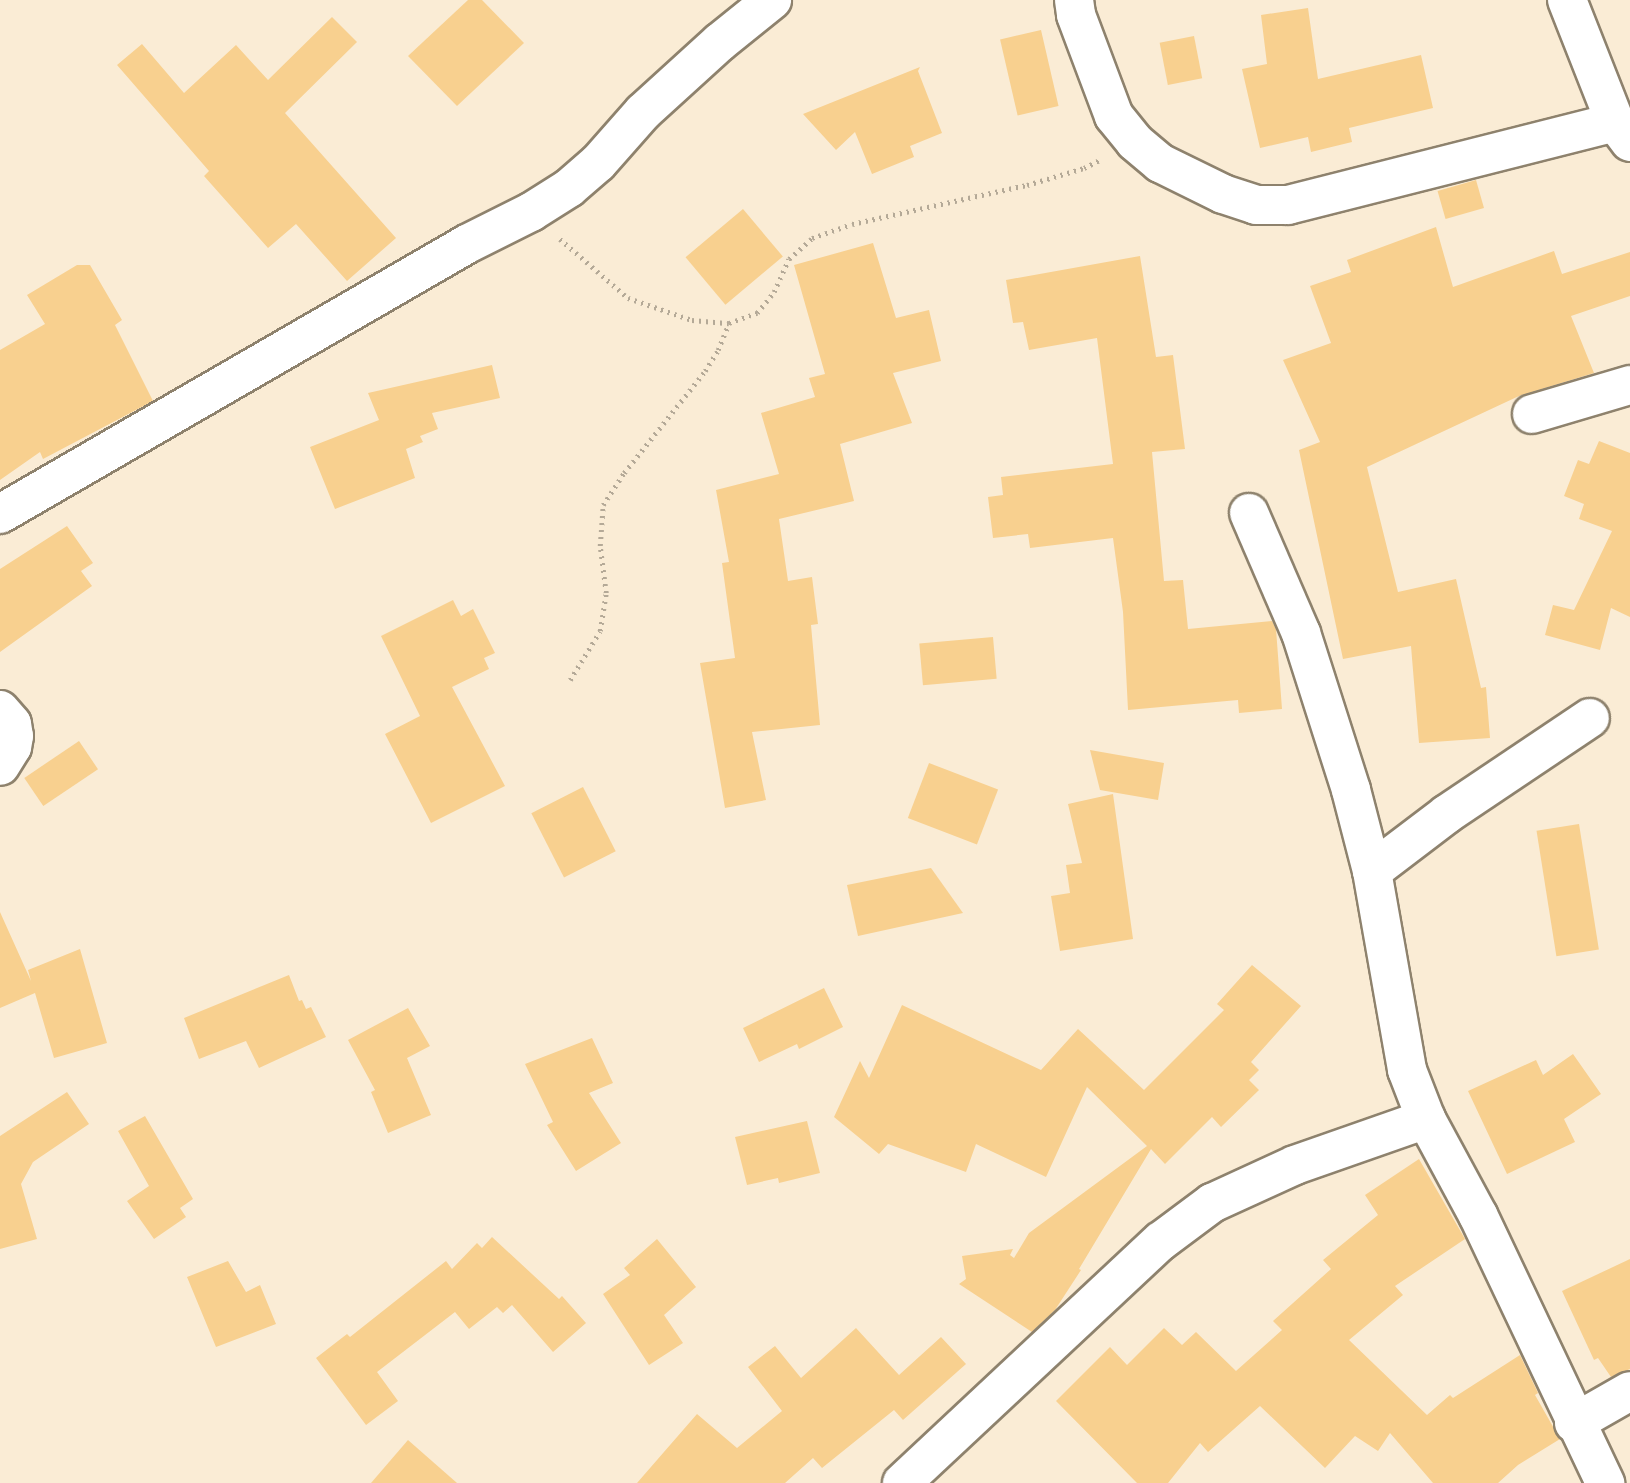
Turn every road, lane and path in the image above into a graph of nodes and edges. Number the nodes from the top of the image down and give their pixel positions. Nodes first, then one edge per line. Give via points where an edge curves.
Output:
1 (772, 0) edge
2 (1074, 0) edge
3 (1567, 0) edge
4 (1623, 132) edge
5 (1135, 142) junction
6 (531, 212) junction
7 (729, 323) junction
8 (1630, 385) edge
9 (1532, 414) dead end
10 (1249, 513) dead end
11 (0, 514) edge
12 (570, 680) dead end
13 (0, 710) edge
14 (1590, 718) dead end
15 (0, 765) edge
16 (1372, 871) junction
17 (1426, 1119) junction
18 (1630, 1391) edge
19 (1574, 1423) junction
20 (902, 1483) edge
21 (1605, 1483) edge

1 - 6 street via 643,113 598,163
2 - 5 street via 1114,116
3 - 4 street
4 - 5 street via 1288,205 1256,205 1223,194 1160,163
5 - 7 path via 1084,168 1027,185 852,224 812,238 789,259 774,292 757,313
6 - 7 path via 628,298 692,320
6 - 11 street via 467,244
7 - 12 path via 705,371 603,505 600,546 606,593 600,631
8 - 9 street
10 - 16 street via 1301,633
13 - 15 street via 12,724 14,736
14 - 16 street via 1447,814
16 - 17 street via 1407,1070
17 - 19 street via 1478,1215
17 - 20 street via 1295,1165 1212,1203 1161,1241
18 - 19 street
19 - 21 street

